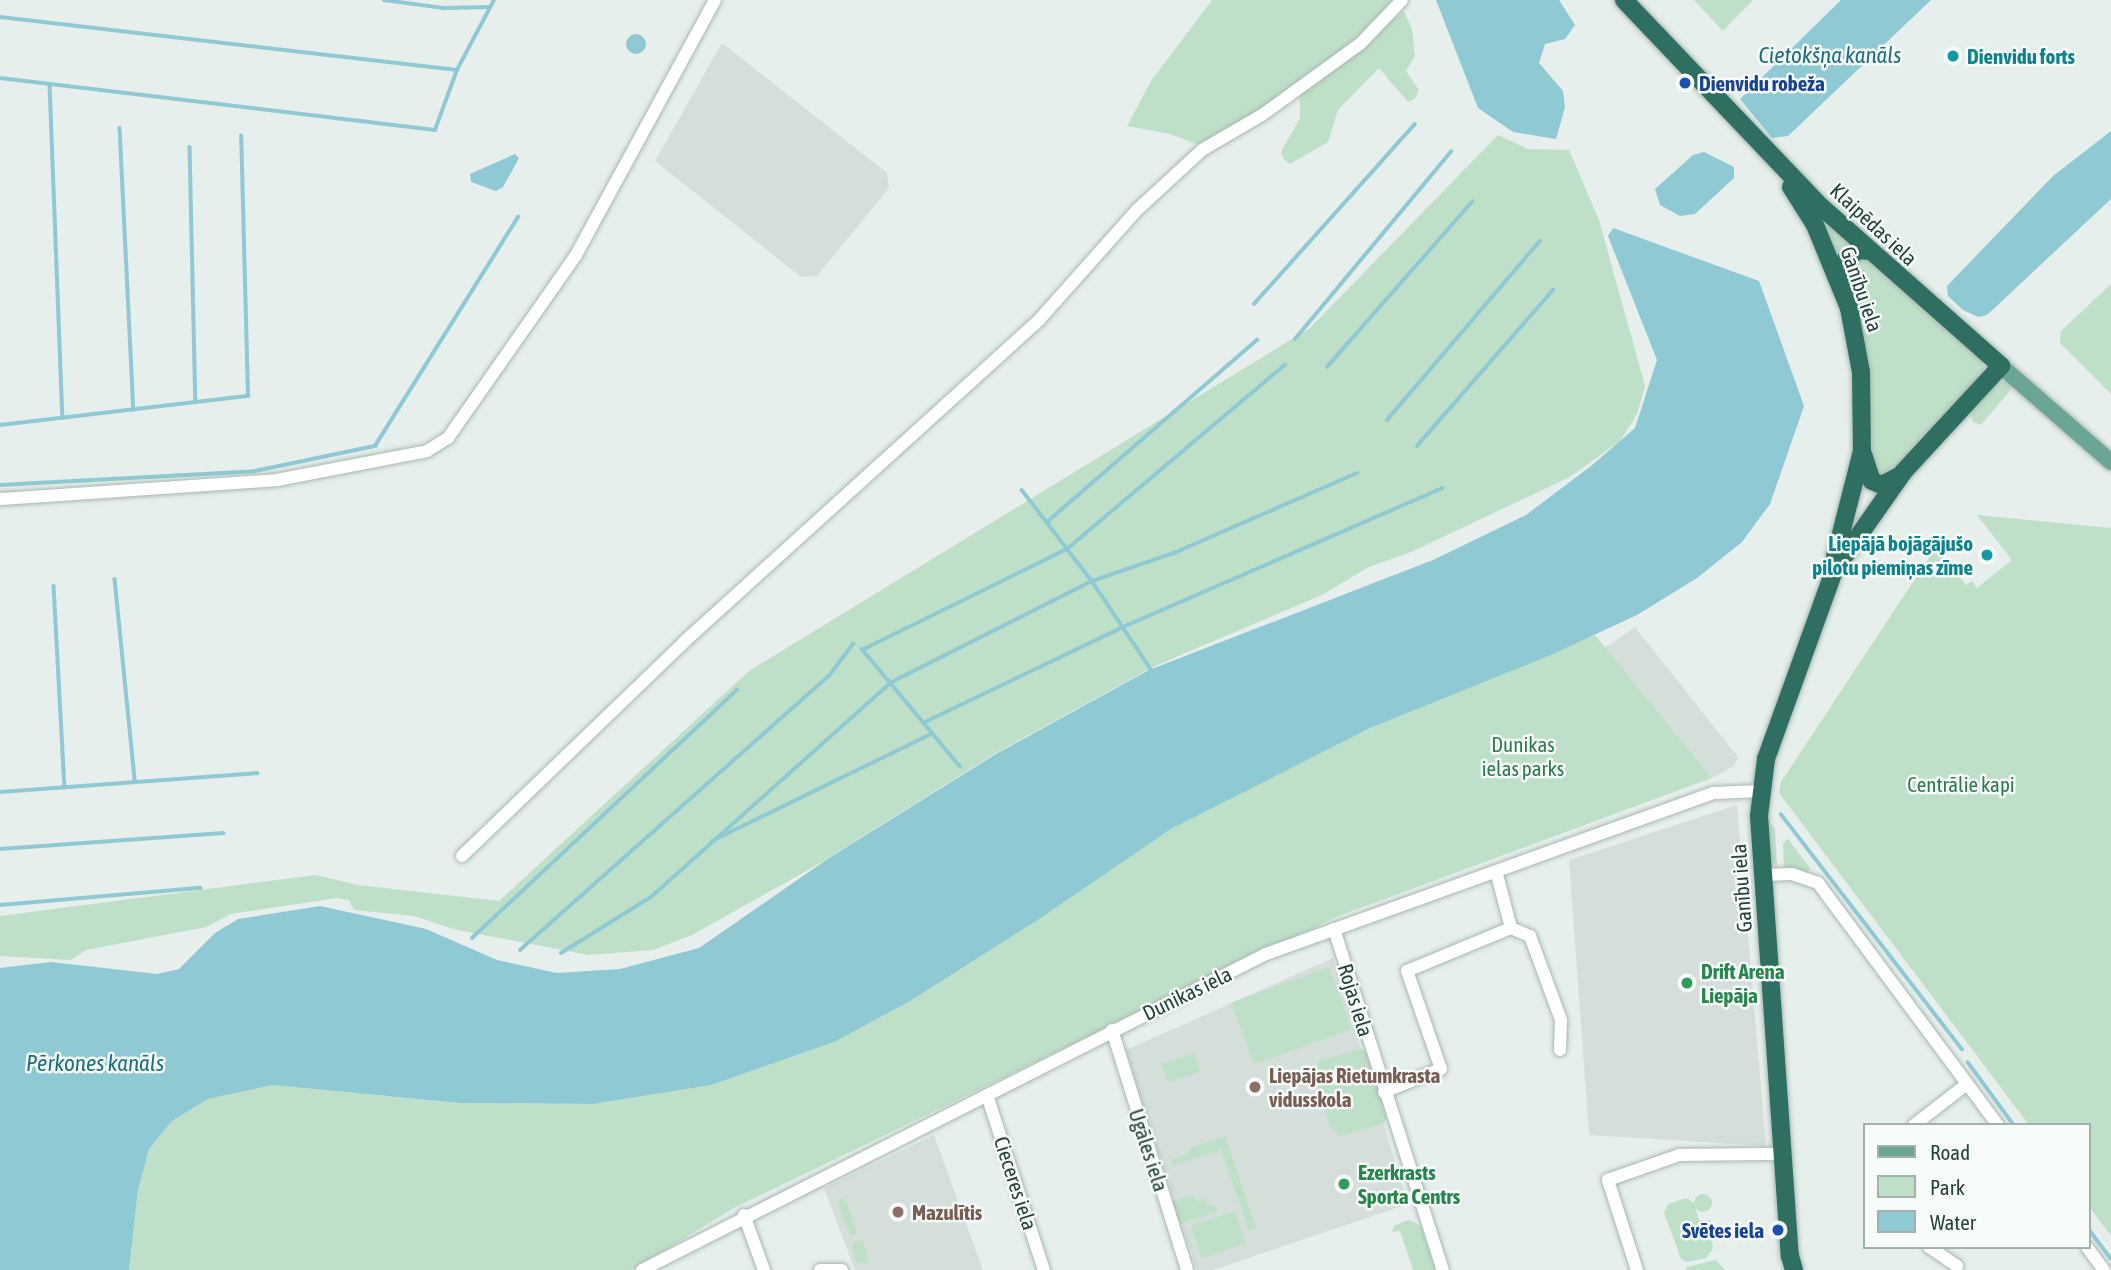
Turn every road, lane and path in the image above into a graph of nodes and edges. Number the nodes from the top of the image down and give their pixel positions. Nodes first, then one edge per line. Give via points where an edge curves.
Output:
1 (715, 0) edge
2 (1402, 0) edge
3 (1624, 0) edge
4 (1772, 158) junction
5 (1870, 251) junction
6 (1849, 308) junction
7 (2000, 366) junction
8 (1862, 451) junction
9 (2111, 462) edge
10 (1904, 471) junction
11 (0, 499) edge
12 (1834, 570) junction
13 (1760, 791) junction
14 (462, 856) dead end
15 (1496, 872) junction
16 (1763, 875) junction
17 (1511, 928) junction
18 (1335, 929) junction
19 (1112, 1030) junction
20 (1560, 1050) dead end
21 (1967, 1084) junction
22 (1384, 1092) junction
23 (987, 1096) junction
24 (1917, 1123) edge
25 (1996, 1123) edge
26 (1782, 1154) junction
27 (744, 1215) junction
28 (1932, 1249) edge
29 (2088, 1249) edge
30 (1790, 1265) edge
31 (1956, 1266) dead end
32 (2097, 1268) edge
33 (648, 1269) edge
34 (764, 1270) edge
35 (820, 1270) edge
36 (842, 1270) edge
37 (1044, 1270) edge
38 (1187, 1270) edge
39 (1443, 1270) edge
40 (1637, 1270) edge

1 - 11 street via 576,255 447,439 427,451 276,480
2 - 14 street via 1361,43 1262,115 1202,150 1137,210 1039,320 684,642
3 - 4 highway, Klaipēdas iela
4 - 5 highway, Klaipēdas iela
4 - 6 highway, Ganību iela via 1815,225
5 - 6 highway via 1859,250 1846,259
5 - 7 highway, Klaipēdas iela
6 - 8 highway, Ganību iela via 1861,372
7 - 9 main road, Klaipēdas iela
7 - 10 highway, Ganību iela
8 - 10 highway via 1872,481 1882,485
8 - 12 highway, Ganību iela
10 - 12 highway, Ganību iela
12 - 13 highway, Ganību iela via 1766,759
13 - 15 street, Dunikas iela via 1714,793
13 - 16 highway, Ganību iela
15 - 17 street
15 - 18 street, Dunikas iela
16 - 21 street via 1792,874 1818,883
16 - 26 highway, Ganību iela
17 - 20 street via 1530,936 1561,1020
17 - 22 street via 1407,971 1441,1069
18 - 19 street, Dunikas iela via 1266,954
18 - 22 street, Rojas iela
19 - 23 street, Dunikas iela
19 - 38 street, Ugāles iela
21 - 24 street
21 - 25 street
22 - 39 street, Rojas iela
23 - 27 street, Dunikas iela
23 - 37 street, Cieceres iela
26 - 30 highway, Ganību iela
26 - 40 street via 1679,1156 1608,1180
27 - 33 street, Dunikas iela
27 - 34 street
28 - 31 street
29 - 32 street
35 - 36 street

